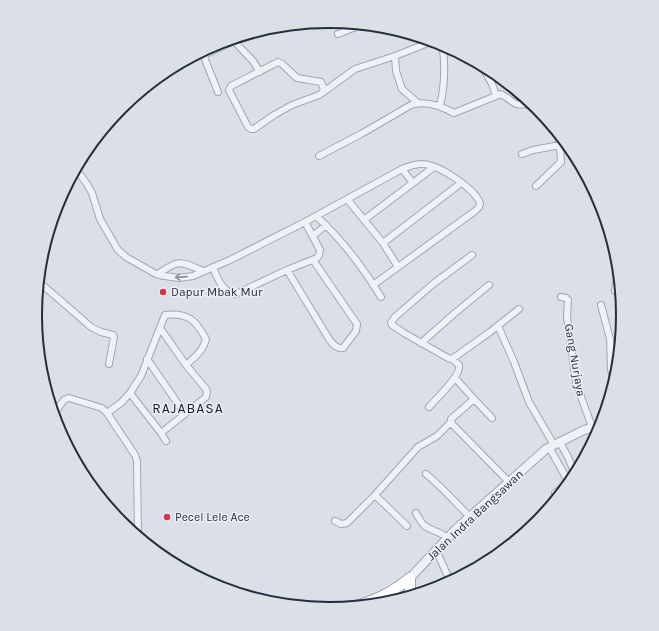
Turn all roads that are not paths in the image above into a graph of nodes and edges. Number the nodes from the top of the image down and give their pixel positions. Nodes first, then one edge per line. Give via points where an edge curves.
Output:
1 (350, 29) edge
2 (338, 34) dead end
3 (236, 43) edge
4 (424, 44) edge
5 (443, 52) edge
6 (395, 56) junction
7 (204, 57) edge
8 (260, 72) junction
9 (487, 75) edge
10 (218, 92) dead end
11 (322, 93) junction
12 (496, 95) junction
13 (418, 103) junction
14 (525, 104) edge
15 (440, 106) junction
16 (560, 145) joint
17 (522, 154) dead end
18 (319, 156) dead end
19 (434, 167) junction
20 (402, 169) junction
21 (80, 174) edge
22 (413, 183) junction
23 (461, 183) junction
24 (536, 186) dead end
25 (347, 199) junction
26 (316, 216) junction
27 (364, 220) junction
28 (305, 222) junction
29 (326, 225) junction
30 (313, 236) junction
31 (383, 243) junction
32 (472, 255) dead end
33 (313, 260) junction
34 (213, 267) junction
35 (398, 267) junction
36 (286, 270) junction
37 (203, 271) junction
38 (158, 274) junction
39 (373, 285) junction
40 (44, 286) edge
41 (489, 286) dead end
42 (615, 287) edge
43 (615, 291) dead end
44 (381, 297) dead end
45 (561, 297) dead end
46 (601, 305) dead end
47 (519, 309) dead end
48 (498, 326) junction
49 (160, 328) junction
50 (421, 343) junction
51 (147, 359) junction
52 (452, 359) junction
53 (110, 364) dead end
54 (186, 365) junction
55 (611, 370) edge
56 (455, 378) junction
57 (130, 394) junction
58 (474, 399) junction
59 (429, 407) dead end
60 (57, 409) edge
61 (107, 413) junction
62 (185, 414) junction
63 (492, 418) dead end
64 (452, 424) junction
65 (595, 426) edge
66 (592, 427) junction
67 (161, 433) junction
68 (166, 441) dead end
69 (554, 444) junction
70 (573, 469) edge
71 (426, 474) dead end
72 (567, 478) edge
73 (508, 482) junction
74 (559, 490) edge
75 (555, 492) dead end
76 (375, 495) junction
77 (416, 513) dead end
78 (470, 518) junction
79 (335, 521) dead end
80 (407, 526) dead end
81 (138, 530) edge
82 (448, 538) junction
83 (436, 550) junction
84 (448, 577) edge
85 (407, 580) junction
86 (409, 592) edge
87 (405, 593) edge
88 (382, 598) edge

1 - 2 street
3 - 8 street
4 - 6 street
5 - 15 street via 445,83
6 - 11 street via 351,71
6 - 13 street via 396,71 402,89
7 - 10 street
8 - 11 street via 280,62 297,78 320,82 324,89
8 - 11 street via 231,86 228,90 251,130 292,105
9 - 12 street
12 - 14 street via 502,94 512,102
12 - 15 street via 454,113
13 - 15 street
13 - 18 street
16 - 17 street
16 - 24 street via 560,164
19 - 20 street via 422,164
19 - 22 street
19 - 23 street
20 - 22 street
20 - 25 street
21 - 38 street via 92,193 100,219 118,250
22 - 27 street
23 - 31 street
23 - 35 street via 478,199 479,207
25 - 26 street
25 - 27 street
26 - 28 street
26 - 29 street
27 - 31 street
28 - 30 street
28 - 34 street
29 - 30 street
29 - 39 street via 348,248
30 - 33 street via 320,250 319,255
31 - 35 street
32 - 50 street via 433,284 391,323
33 - 36 street
33 - 36 street via 357,324 356,331 343,348 336,347 329,339
34 - 36 street via 230,294 236,294
34 - 37 street
35 - 39 street
37 -> 38 street via 179,278
37 - 38 street via 179,262
39 - 44 street
40 - 53 street via 91,327 114,336
41 - 50 street
42 - 43 street
45 - 66 street, Gang Nurjaya via 568,300 567,317 576,382
46 - 55 street via 610,339
47 - 48 street
48 - 52 street
48 - 69 street via 530,402
49 - 51 street
49 - 54 street
49 - 54 street via 165,315 183,315 189,317 202,331 206,339 204,346
50 - 52 street
51 - 57 street
51 - 62 street
52 - 56 street via 460,368
54 - 62 street via 207,392 206,396
56 - 58 street
56 - 59 street
57 - 61 street
57 - 67 street
58 - 63 street
58 - 64 street via 451,419
60 - 61 street via 69,398 99,407
61 - 81 street via 137,458
62 - 67 street
64 - 73 street
64 - 76 street via 418,447
65 - 66 street, Jalan Indra Bangsawan
66 - 69 street, Jalan Indra Bangsawan
67 - 68 street
69 - 70 street via 568,457
69 - 72 street
69 - 73 street, Jalan Indra Bangsawan
71 - 78 street via 445,490
73 - 78 street, Jalan Indra Bangsawan
74 - 75 street
76 - 79 street via 347,523
76 - 80 street
77 - 82 street via 426,527
78 - 82 street, Jalan Indra Bangsawan
82 - 83 street, Jalan Indra Bangsawan
83 - 84 street
83 - 85 street, Jalan Indra Bangsawan
85 - 86 main road
85 - 87 main road
85 - 88 main road, Jalan Indra Bangsawan

